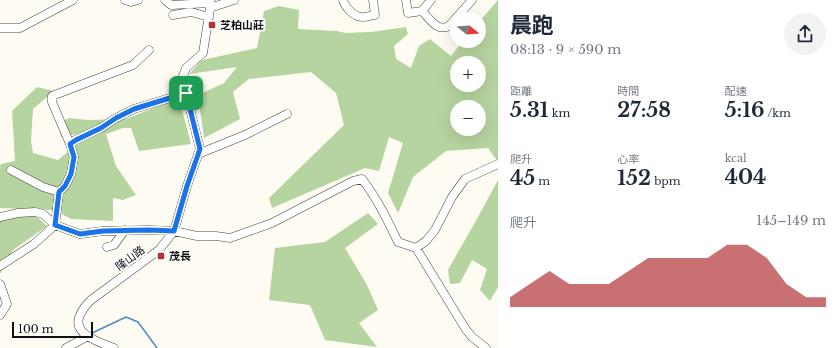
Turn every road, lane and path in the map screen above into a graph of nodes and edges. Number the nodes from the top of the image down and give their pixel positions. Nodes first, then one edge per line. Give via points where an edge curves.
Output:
1 (73, 0) edge
2 (125, 0) edge
3 (138, 0) edge
4 (165, 0) edge
5 (234, 0) edge
6 (373, 0) edge
7 (406, 0) edge
8 (431, 0) edge
9 (472, 0) edge
10 (343, 1) edge
11 (211, 4) edge
12 (422, 11) junction
13 (173, 15) dead end
14 (209, 17) junction
15 (0, 28) edge
16 (149, 50) dead end
17 (186, 93) junction
18 (288, 114) dead end
19 (70, 144) junction
20 (198, 154) junction
21 (498, 164) edge
22 (11, 170) dead end
23 (59, 192) junction
24 (0, 217) edge
25 (55, 225) junction
26 (125, 230) junction
27 (174, 231) junction
28 (107, 247) dead end
29 (416, 248) junction
30 (0, 266) edge
31 (0, 284) edge
32 (0, 315) edge
33 (86, 336) junction
34 (66, 348) edge
35 (114, 348) edge
36 (486, 348) edge

1 - 15 street via 20,28
2 - 3 street
4 - 11 street via 171,5
5 - 11 street
6 - 10 street via 375,15 361,18
7 - 12 street via 408,13
8 - 12 street
9 - 12 street via 450,26 444,28 439,28
11 - 14 street, 隆山路
13 - 14 street via 191,12
14 - 17 street, 隆山路 via 203,53 186,68 183,76
16 - 19 street via 134,66 52,96 52,102
17 - 19 street via 134,109
17 - 20 street, 隆山路 via 200,149
18 - 20 street
19 - 23 street via 74,157 71,174
20 - 27 street, 隆山路
21 - 29 street via 466,179 452,197 435,230
22 - 23 street via 43,187
23 - 25 street
24 - 25 street via 35,212 44,214
25 - 26 street via 80,234
25 - 30 street via 34,244
26 - 27 street
26 - 28 street via 114,245
27 - 29 street via 197,236 230,238 272,223 353,181 362,179 398,242
27 - 33 street, 隆山路 via 159,250 83,308 78,317 79,328
29 - 36 street via 465,328
31 - 32 street via 7,304
33 - 34 street
33 - 35 street

